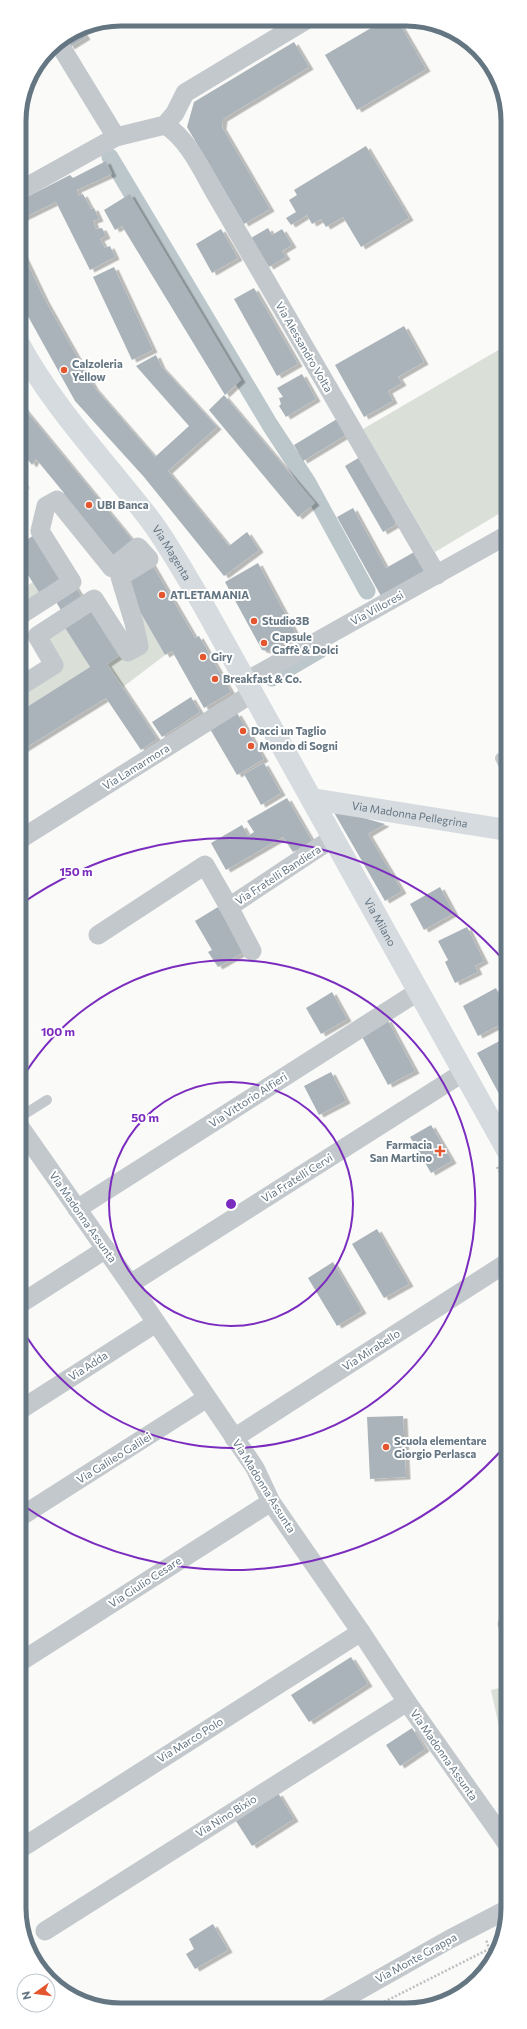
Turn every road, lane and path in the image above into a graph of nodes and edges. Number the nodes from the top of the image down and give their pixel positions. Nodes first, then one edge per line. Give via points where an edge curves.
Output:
1 (295, 26) edge
2 (61, 47) edge
3 (165, 125) junction
4 (116, 137) junction
5 (26, 187) edge
6 (26, 361) edge
7 (501, 538) edge
8 (436, 574) junction
9 (26, 611) edge
10 (26, 683) edge
11 (249, 687) junction
12 (312, 799) junction
13 (501, 829) edge
14 (26, 836) edge
15 (333, 838) junction
16 (229, 907) junction
17 (98, 935) dead end
18 (252, 951) dead end
19 (419, 991) junction
20 (464, 1072) junction
21 (46, 1100) dead end
22 (26, 1113) edge
23 (26, 1136) edge
24 (501, 1138) edge
25 (77, 1209) junction
26 (106, 1250) junction
27 (501, 1266) edge
28 (130, 1284) junction
29 (26, 1300) edge
30 (156, 1323) junction
31 (207, 1398) junction
32 (26, 1406) edge
33 (234, 1438) junction
34 (271, 1502) junction
35 (26, 1513) edge
36 (361, 1632) junction
37 (26, 1658) edge
38 (407, 1702) junction
39 (501, 1835) edge
40 (26, 1845) edge
41 (501, 1912) edge
42 (480, 1923) junction
43 (45, 1931) dead end
44 (340, 2003) edge
45 (382, 2003) edge

1 - 3 street via 185,93
2 - 4 street
3 - 4 street
3 - 8 street, Via Alessandro Volta via 183,140
4 - 5 street
6 - 11 main road, Via Magenta via 158,531
7 - 8 street, Via Villoresi
8 - 11 street, Via Villoresi
9 - 10 street via 72,582 40,531 46,506 57,500 112,568 138,547 149,559 120,577 139,646 128,652 94,599 36,636 54,665
11 - 12 main road, Via Milano
11 - 14 street, Via Lamarmora
12 - 13 main road, Via Madonna Pellegrina
12 - 15 main road, Via Milano
15 - 16 street, Via Fratelli Bandiera
15 - 19 main road, Via Milano
16 - 17 street, Via Fratelli Bandiera via 205,865
16 - 18 street
19 - 20 main road, Via Milano
19 - 25 street, Via Vittorio Alfieri
20 - 24 main road, Via Milano
20 - 28 street, Via Fratelli Cervi
21 - 22 lane
23 - 25 street, Via Madonna Assunta
25 - 26 street, Via Madonna Assunta
26 - 28 street, Via Madonna Assunta
26 - 29 street
27 - 33 street, Via Mirabello
28 - 30 street, Via Madonna Assunta
30 - 31 street, Via Madonna Assunta
30 - 32 street, Via Adda
31 - 33 street, Via Madonna Assunta
31 - 35 street, Via Galileo Galilei
33 - 34 street, Via Madonna Assunta via 255,1468
34 - 36 street, Via Madonna Assunta
34 - 37 street, Via Giulio Cesare
36 - 38 street, Via Madonna Assunta
36 - 40 street, Via Marco Polo
38 - 39 street, Via Madonna Assunta
38 - 43 street, Via Nino Bixio
41 - 42 street, Via Monte Grappa
42 - 44 street, Via Monte Grappa
42 - 45 path via 489,1949

